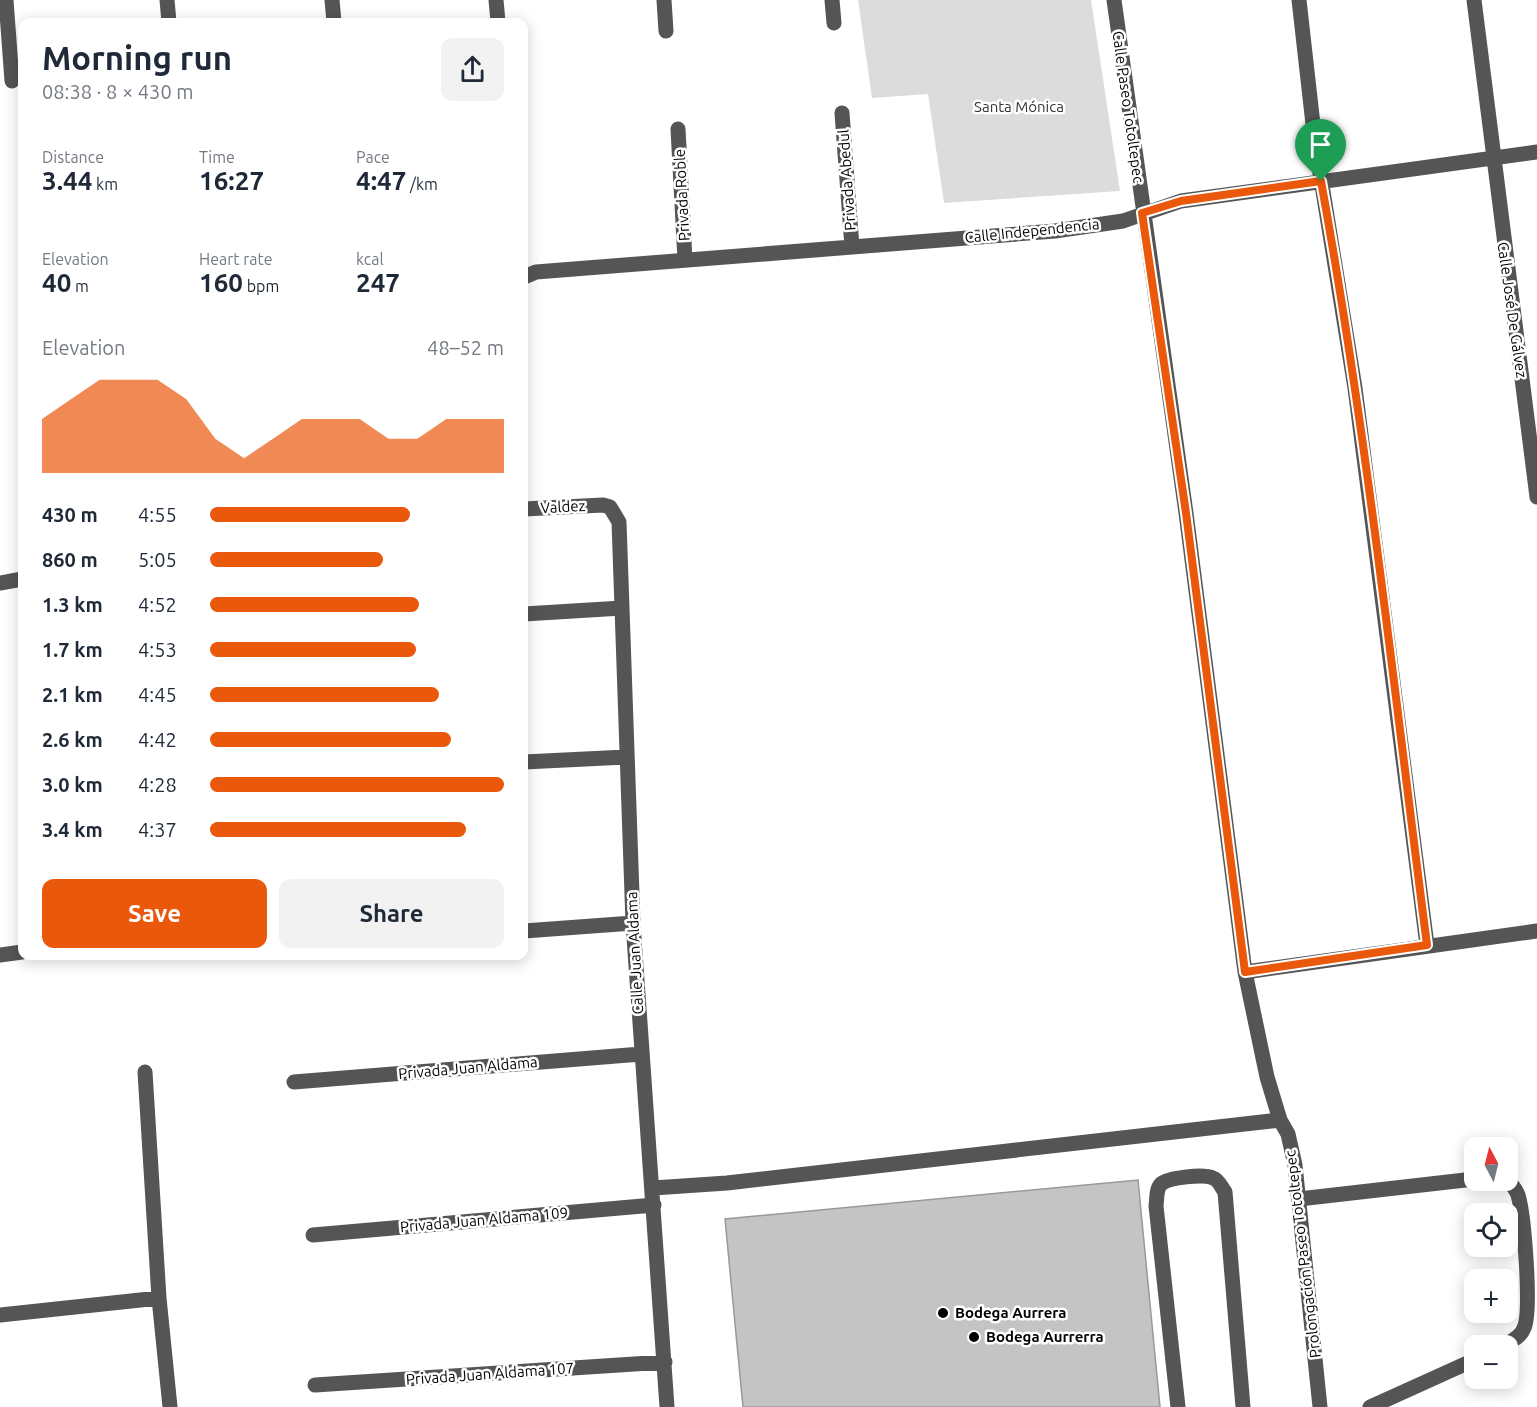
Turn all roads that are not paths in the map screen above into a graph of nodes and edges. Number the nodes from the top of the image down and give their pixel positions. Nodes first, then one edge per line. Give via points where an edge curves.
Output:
1 (6, 0) edge
2 (167, 0) edge
3 (332, 0) edge
4 (496, 0) edge
5 (664, 0) edge
6 (832, 0) edge
7 (1114, 0) edge
8 (1299, 0) edge
9 (1474, 0) edge
10 (169, 18) edge
11 (334, 18) edge
12 (498, 18) edge
13 (834, 23) dead end
14 (666, 32) dead end
15 (12, 81) dead end
16 (842, 113) dead end
17 (678, 129) dead end
18 (1537, 152) edge
19 (1493, 158) junction
20 (1321, 181) junction
21 (1142, 213) junction
22 (852, 247) junction
23 (685, 260) junction
24 (528, 275) edge
25 (1537, 497) edge
26 (603, 505) joint
27 (528, 509) edge
28 (18, 580) edge
29 (0, 583) edge
30 (622, 608) junction
31 (528, 614) edge
32 (626, 757) junction
33 (528, 762) edge
34 (633, 923) junction
35 (528, 931) edge
36 (1537, 931) edge
37 (1427, 945) junction
38 (18, 953) edge
39 (0, 955) edge
40 (1245, 972) junction
41 (641, 1054) junction
42 (145, 1072) dead end
43 (294, 1082) dead end
44 (1281, 1120) junction
45 (1464, 1180) edge
46 (653, 1188) junction
47 (1515, 1191) edge
48 (1299, 1198) junction
49 (654, 1205) junction
50 (313, 1235) dead end
51 (159, 1298) junction
52 (0, 1315) edge
53 (1518, 1336) edge
54 (665, 1362) junction
55 (1464, 1365) edge
56 (315, 1385) dead end
57 (170, 1407) edge
58 (667, 1407) edge
59 (1179, 1407) edge
60 (1242, 1407) edge
61 (1320, 1407) edge
62 (1370, 1407) edge

1 - 15 street
2 - 10 street
3 - 11 street
4 - 12 street
5 - 14 street
6 - 13 street
7 - 21 street, Calle Paseo Totoltepec
8 - 20 street
9 - 19 street, Calle José De Gálvez
16 - 22 street, Privada Abedul
17 - 23 street, Privada Roble
18 - 19 street, Calle Independencia
19 - 20 street, Calle Independencia
19 - 25 street, Calle José De Gálvez
20 - 21 street, Calle Independencia via 1181,201
20 - 37 street via 1354,377
21 - 22 street, Calle Independencia via 1123,221 1055,231
21 - 40 street, Prolongación Paseo Totoltepec via 1186,513
22 - 23 street, Calle Independencia
23 - 24 street, Calle Independencia
26 - 27 street, Valdez
26 - 30 street, Calle Juan Aldama via 610,507 619,522
28 - 29 street
30 - 31 street
30 - 32 street, Calle Juan Aldama
32 - 33 street
32 - 34 street, Calle Juan Aldama
34 - 35 street
34 - 41 street, Calle Juan Aldama
36 - 37 street
37 - 40 street
38 - 39 street
40 - 44 street, Prolongación Paseo Totoltepec via 1267,1077
41 - 43 street, Privada Juan Aldama
41 - 46 street, Calle Juan Aldama
42 - 51 street
44 - 46 street
44 - 48 street, Prolongación Paseo Totoltepec via 1292,1147
45 - 48 street
46 - 49 street, Calle Juan Aldama
47 - 53 street via 1528,1296 1528,1315
48 - 61 street, Prolongación Paseo Totoltepec
49 - 50 street, Privada Juan Aldama 109
49 - 54 street, Calle Juan Aldama
51 - 52 street
51 - 57 street
54 - 56 street, Privada Juan Aldama 107
54 - 58 street, Calle Juan Aldama
55 - 62 street
59 - 60 street via 1156,1206 1161,1184 1198,1176 1211,1177 1225,1192

